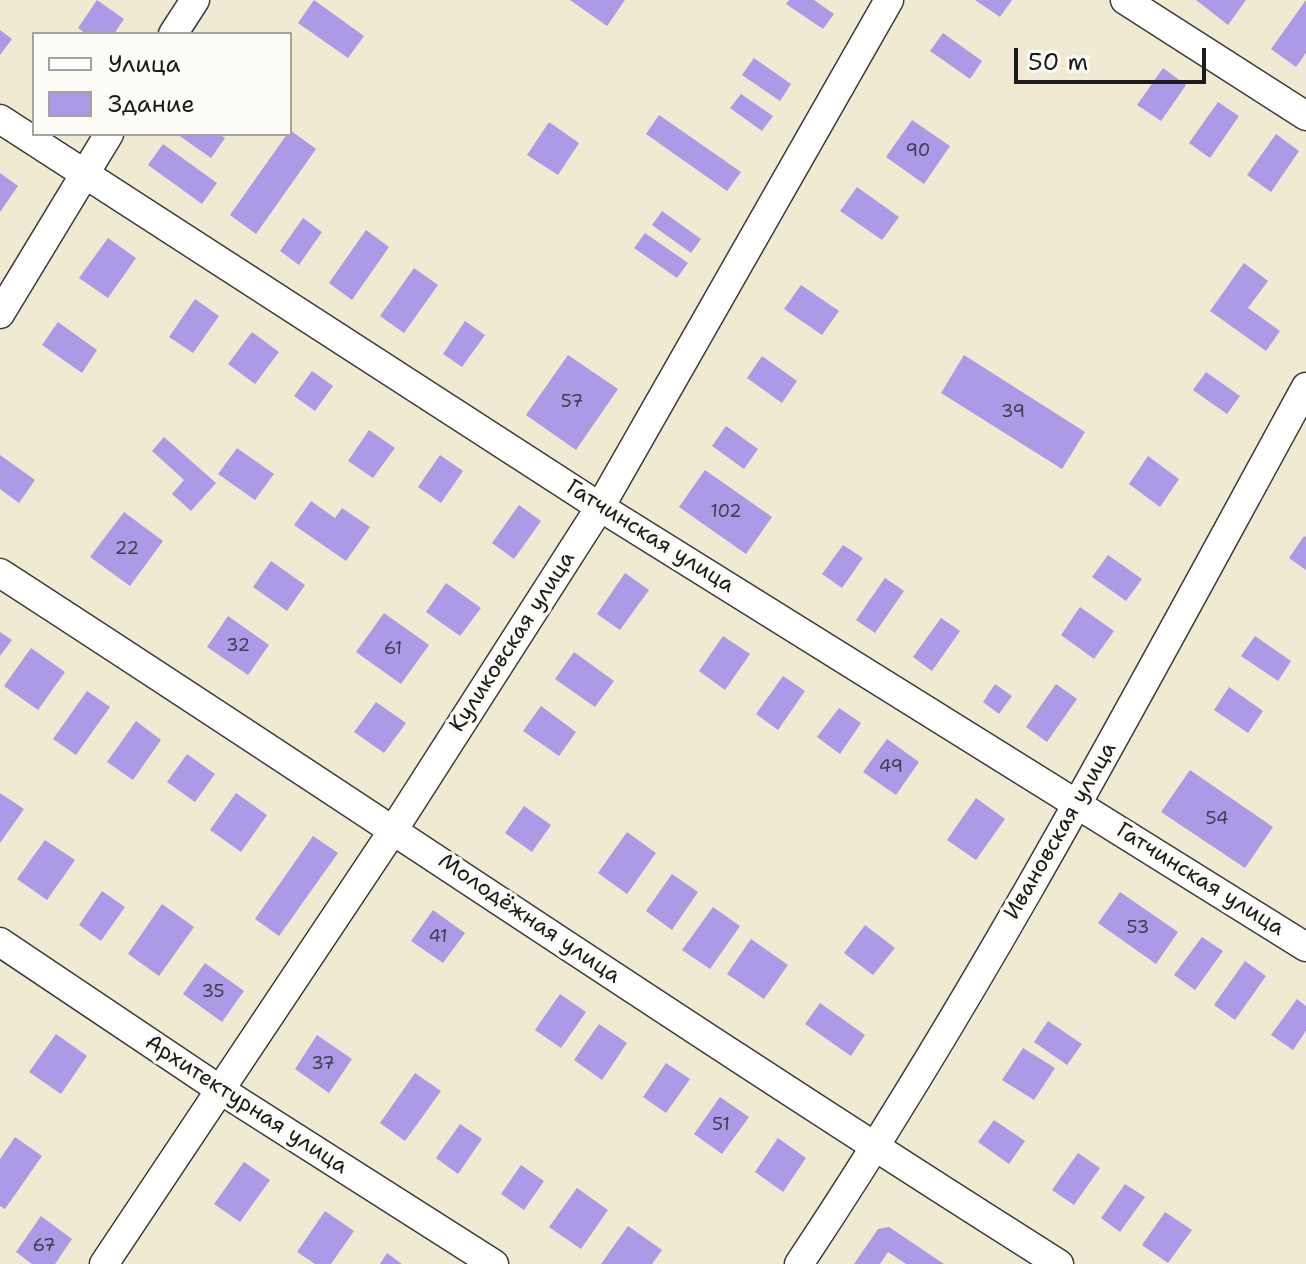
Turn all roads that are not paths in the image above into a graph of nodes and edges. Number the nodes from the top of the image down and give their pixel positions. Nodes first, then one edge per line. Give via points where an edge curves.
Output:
1 (195, 0) edge
2 (889, 0) edge
3 (1125, 0) edge
4 (174, 32) edge
5 (1306, 116) edge
6 (0, 119) edge
7 (108, 136) edge
8 (84, 174) junction
9 (0, 314) edge
10 (1306, 387) edge
11 (600, 507) junction
12 (0, 573) edge
13 (1078, 803) junction
14 (394, 829) junction
15 (0, 942) edge
16 (1306, 947) edge
17 (219, 1089) junction
18 (876, 1149) junction
19 (104, 1264) edge
20 (494, 1264) edge
21 (799, 1264) edge
22 (1059, 1264) edge

1 - 4 street
2 - 11 street, Куликовская улица
3 - 5 street
6 - 8 street, Гатчинская улица
7 - 8 street
8 - 9 street
8 - 11 street, Гатчинская улица
10 - 13 street, Ивановская улица
11 - 13 street, Гатчинская улица
11 - 14 street, Куликовская улица
12 - 14 street, Молодёжная улица
13 - 16 street, Гатчинская улица
13 - 18 street, Ивановская улица
14 - 17 street, Куликовская улица
14 - 18 street, Молодёжная улица
15 - 17 street, Архитектурная улица
17 - 19 street, Куликовская улица
17 - 20 street, Архитектурная улица
18 - 21 street, Ивановская улица
18 - 22 street, Молодёжная улица

